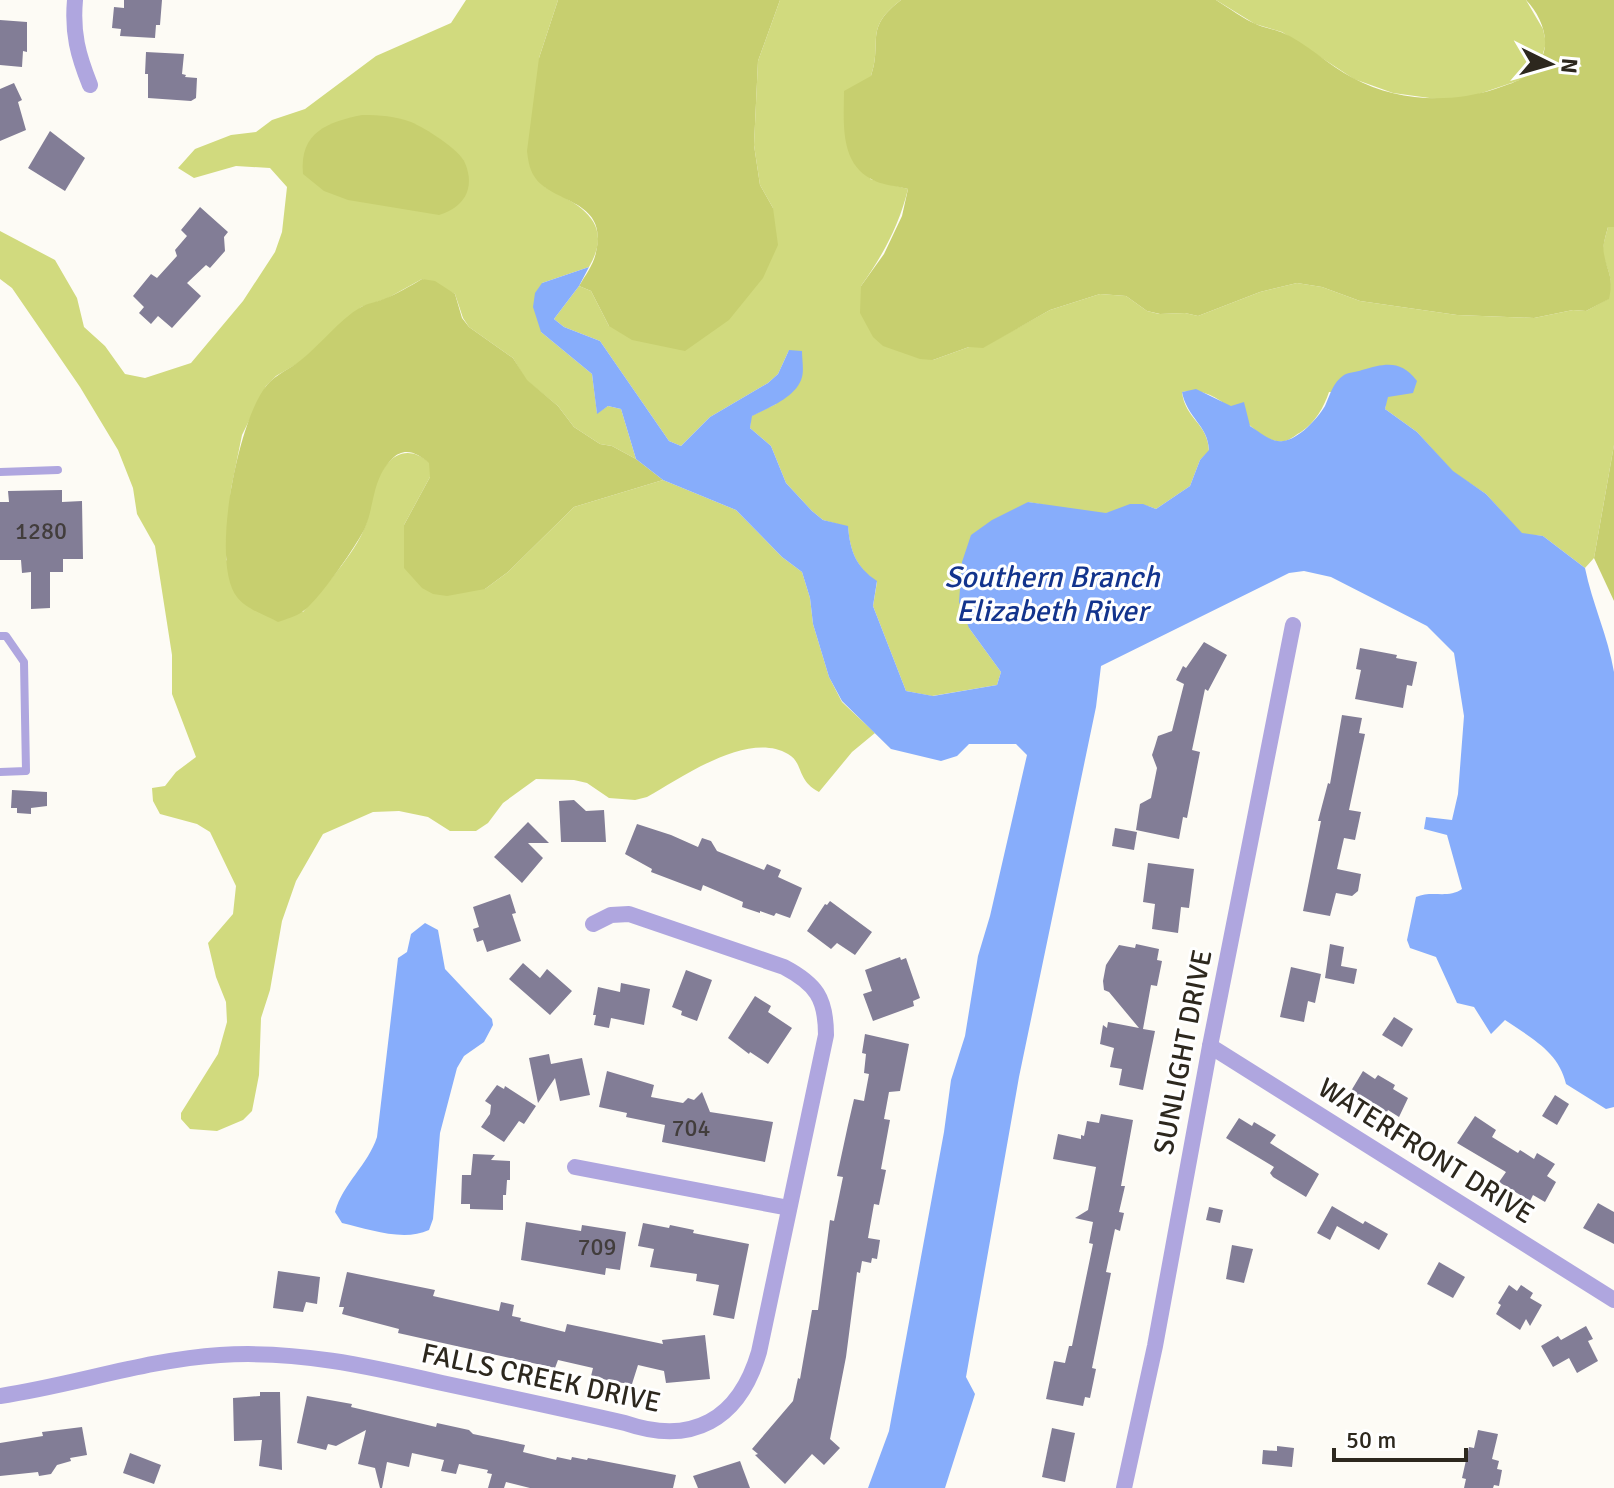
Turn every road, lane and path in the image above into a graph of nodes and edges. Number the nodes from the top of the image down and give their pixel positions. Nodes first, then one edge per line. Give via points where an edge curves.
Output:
1 (75, 0) edge
2 (90, 85) dead end
3 (58, 470) dead end
4 (0, 472) edge
5 (1293, 625) dead end
6 (0, 636) edge
7 (0, 772) edge
8 (593, 924) dead end
9 (1210, 1046) junction
10 (575, 1167) dead end
11 (789, 1208) junction
12 (1614, 1300) edge
13 (0, 1396) edge
14 (1124, 1488) edge

1 - 2 street via 78,54
3 - 4 lane
5 - 9 street, SUNLIGHT DRIVE
6 - 7 lane via 6,636 24,662 26,771
8 - 11 street, FALLS CREEK DRIVE via 611,915 646,918 784,967 818,993 826,1013 826,1035
9 - 12 street, WATERFRONT DRIVE
9 - 14 street, SUNLIGHT DRIVE
10 - 11 street
11 - 13 street, FALLS CREEK DRIVE via 752,1377 739,1398 698,1427 649,1431 349,1362 285,1354 156,1362

